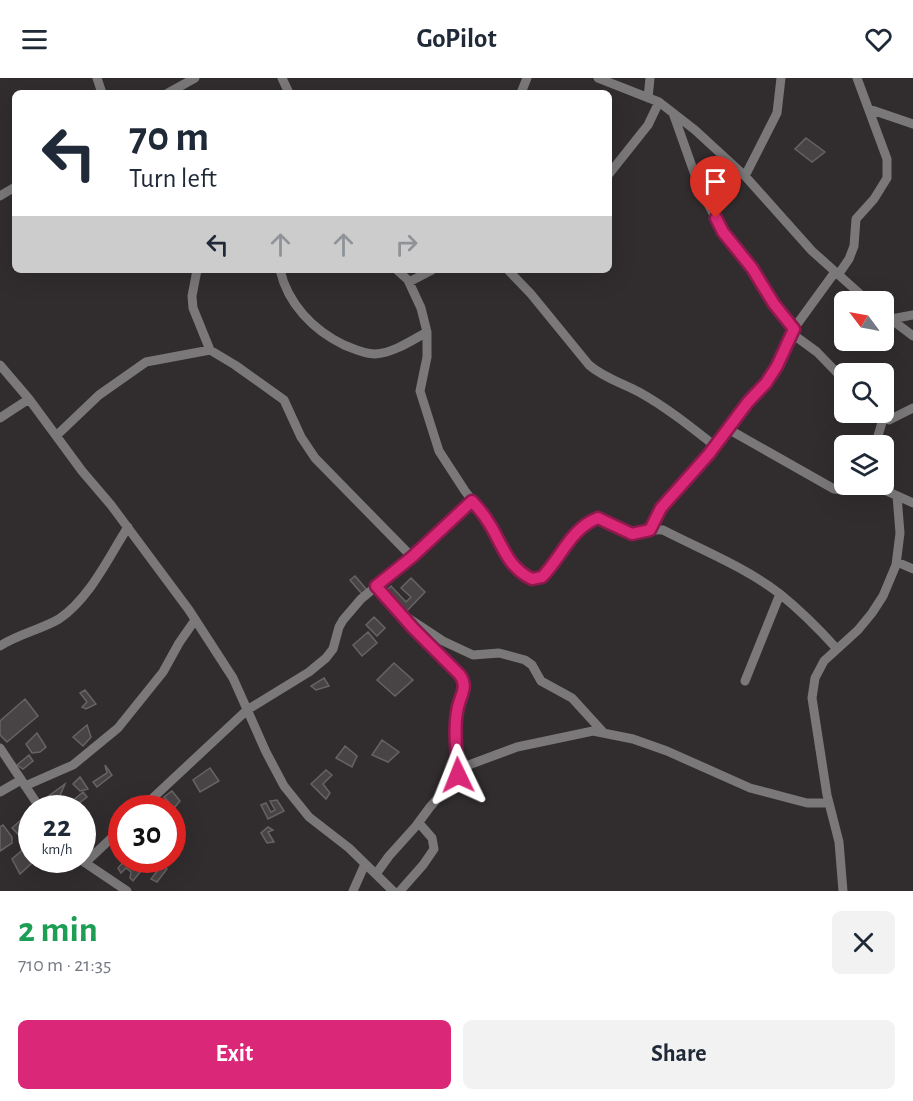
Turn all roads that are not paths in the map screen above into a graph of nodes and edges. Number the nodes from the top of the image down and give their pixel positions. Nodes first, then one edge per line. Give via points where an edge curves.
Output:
1 (195, 78) edge
2 (598, 78) edge
3 (650, 78) edge
4 (781, 78) edge
5 (857, 78) edge
6 (173, 90) edge
7 (648, 98) junction
8 (659, 102) junction
9 (869, 109) junction
10 (673, 113) junction
11 (913, 124) edge
12 (612, 170) edge
13 (745, 176) junction
14 (196, 273) edge
15 (281, 273) edge
16 (400, 273) edge
17 (426, 273) edge
18 (511, 273) edge
19 (837, 273) junction
20 (409, 282) junction
21 (857, 291) edge
22 (913, 315) edge
23 (894, 316) edge
24 (894, 322) edge
25 (793, 331) junction
26 (427, 332) junction
27 (913, 336) edge
28 (210, 350) junction
29 (0, 365) edge
30 (834, 370) edge
31 (29, 399) junction
32 (913, 408) edge
33 (0, 418) edge
34 (894, 418) edge
35 (729, 429) junction
36 (56, 436) junction
37 (715, 446) junction
38 (834, 489) edge
39 (894, 495) edge
40 (897, 496) junction
41 (472, 501) junction
42 (913, 502) edge
43 (128, 527) junction
44 (650, 530) junction
45 (412, 557) junction
46 (897, 562) junction
47 (913, 568) edge
48 (376, 586) junction
49 (780, 594) junction
50 (399, 612) junction
51 (195, 620) junction
52 (0, 646) edge
53 (837, 649) junction
54 (745, 681) dead end
55 (247, 710) junction
56 (603, 732) junction
57 (0, 748) edge
58 (458, 775) junction
59 (23, 783) junction
60 (0, 792) edge
61 (31, 795) edge
62 (156, 795) edge
63 (829, 803) junction
64 (419, 823) junction
65 (108, 840) edge
66 (96, 850) edge
67 (365, 864) junction
68 (96, 870) edge
69 (376, 874) junction
70 (127, 891) edge
71 (353, 891) edge
72 (393, 891) edge
73 (400, 891) edge
74 (843, 891) edge

1 - 6 street
2 - 7 street
3 - 7 street
4 - 13 street via 777,113
5 - 9 street
7 - 8 street
8 - 10 street
8 - 12 street via 648,125
9 - 11 street
9 - 19 street via 888,159 886,178 856,219 854,246
10 - 13 street
10 - 25 street via 700,189 723,232
13 - 19 street via 789,228
14 - 28 street via 193,308
15 - 26 street via 296,306 315,327 359,352 376,354 398,348
16 - 20 street
17 - 20 street
18 - 37 street via 598,373 664,407
19 - 21 street
19 - 25 street via 811,302
20 - 26 street
22 - 23 street
24 - 27 street
25 - 30 street
25 - 35 street via 766,383
26 - 41 street via 420,391 439,451
28 - 36 street via 146,362 99,395
28 - 45 street via 284,400 315,458
29 - 31 street
31 - 33 street
31 - 36 street
32 - 34 street
35 - 37 street
35 - 38 street
36 - 43 street
37 - 44 street via 661,508
39 - 40 street
40 - 42 street
40 - 46 street
41 - 44 street via 488,521 508,560 532,579 542,577 579,530 598,518 632,534
41 - 45 street
43 - 51 street
43 - 52 street via 76,606 57,620
44 - 49 street via 663,530
45 - 48 street
46 - 47 street
46 - 53 street via 872,613
48 - 50 street
48 - 55 street via 343,620 333,650 326,658
49 - 53 street
49 - 54 street
50 - 56 street via 466,652 499,653 525,660 541,681 572,698
50 - 58 street via 465,682 456,729
51 - 55 street via 233,678
51 - 59 street via 163,672 118,728 73,765
53 - 63 street via 824,661 815,678 812,698
55 - 62 street
55 - 67 street via 284,786 309,817
56 - 58 street via 517,747 474,762
56 - 63 street via 667,751 750,788 807,803
57 - 59 street
58 - 64 street
59 - 60 street
59 - 61 street
63 - 74 street via 839,842
64 - 69 street
64 - 73 street via 432,838 434,849
65 - 66 street
67 - 69 street
67 - 71 street
68 - 70 street
69 - 72 street

